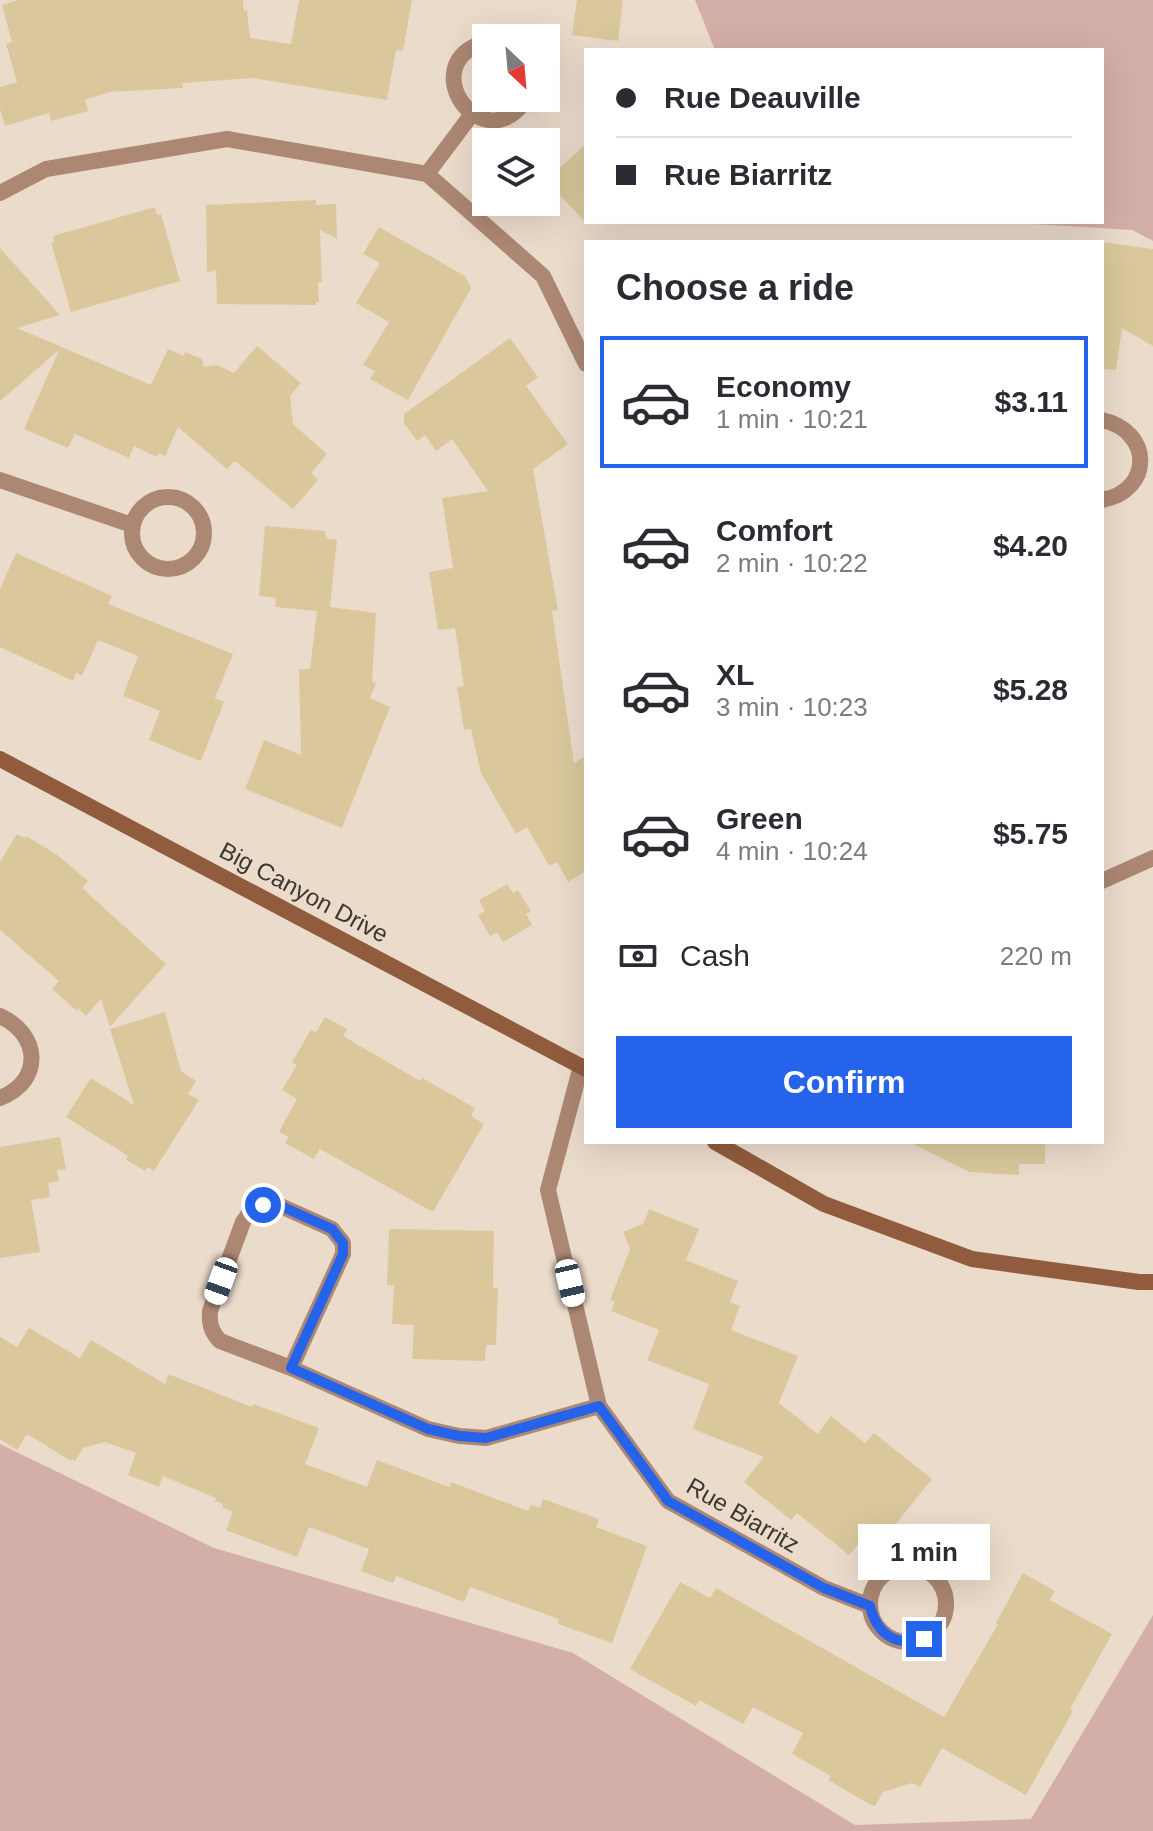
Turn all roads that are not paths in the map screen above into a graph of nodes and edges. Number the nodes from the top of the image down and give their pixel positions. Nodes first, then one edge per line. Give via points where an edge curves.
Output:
1 (472, 48) edge
2 (516, 112) edge
3 (472, 114) junction
4 (427, 174) junction
5 (0, 193) edge
6 (584, 360) edge
7 (1104, 420) edge
8 (1147, 463) edge
9 (0, 480) edge
10 (1104, 500) edge
11 (132, 525) junction
12 (0, 759) edge
13 (1153, 858) edge
14 (1104, 880) edge
15 (0, 1016) edge
16 (583, 1067) edge
17 (0, 1098) edge
18 (719, 1144) edge
19 (1153, 1282) edge
20 (291, 1368) junction
21 (599, 1406) junction
22 (870, 1606) junction

1 - 3 street via 454,75 454,91
2 - 3 street via 487,120
3 - 4 street
4 - 5 street via 227,139 46,169
4 - 6 street via 543,276
7 - 8 street via 1130,432
8 - 10 street via 1129,489
9 - 11 street
11 - 11 street via 137,552 160,568 187,564 203,541 198,513 176,497 149,502
12 - 16 street, Big Canyon Drive
13 - 14 street
15 - 17 street via 25,1034 31,1067 24,1082
16 - 21 street, Rue Biarritz via 548,1190
18 - 19 street via 824,1204 972,1259
20 - 20 street via 220,1341 209,1322 243,1222 250,1212 274,1203 332,1229 343,1243 343,1254
20 - 21 street via 428,1429 459,1436 486,1438
21 - 22 street, Rue Biarritz via 668,1501 824,1588
22 - 22 street via 882,1632 910,1643 936,1630 947,1603 934,1576 907,1566 880,1578

